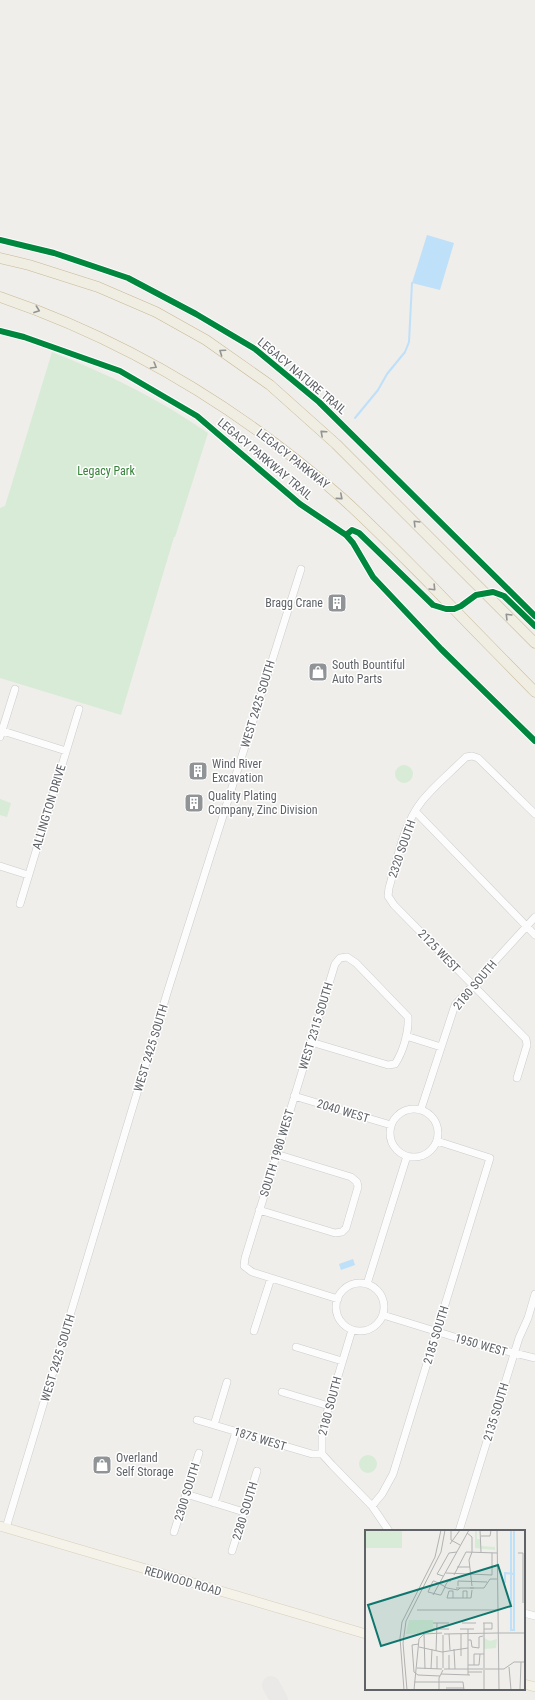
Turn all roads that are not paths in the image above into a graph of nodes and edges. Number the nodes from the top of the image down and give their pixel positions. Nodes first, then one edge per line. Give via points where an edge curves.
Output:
1 (0, 258) edge
2 (0, 297) edge
3 (301, 569) dead end
4 (535, 644) edge
5 (15, 689) dead end
6 (535, 692) edge
7 (79, 709) dead end
8 (0, 732) edge
9 (66, 751) junction
10 (416, 811) junction
11 (535, 814) edge
12 (0, 866) edge
13 (28, 875) junction
14 (388, 896) joint
15 (20, 904) dead end
16 (535, 918) edge
17 (526, 926) junction
18 (535, 935) edge
19 (472, 985) junction
20 (406, 1036) junction
21 (312, 1042) junction
22 (441, 1047) junction
23 (517, 1078) dead end
24 (294, 1096) junction
25 (421, 1109) junction
26 (391, 1125) junction
27 (437, 1140) junction
28 (276, 1154) junction
29 (407, 1156) junction
30 (259, 1210) junction
31 (270, 1278) junction
32 (367, 1284) junction
33 (535, 1294) edge
34 (338, 1299) junction
35 (383, 1315) junction
36 (352, 1330) junction
37 (254, 1331) dead end
38 (437, 1332) junction
39 (296, 1346) dead end
40 (514, 1354) junction
41 (535, 1358) edge
42 (342, 1361) junction
43 (227, 1382) dead end
44 (282, 1392) dead end
45 (329, 1406) junction
46 (197, 1420) dead end
47 (214, 1425) junction
48 (236, 1432) junction
49 (199, 1453) dead end
50 (322, 1454) junction
51 (257, 1471) dead end
52 (186, 1494) junction
53 (214, 1503) junction
54 (372, 1506) junction
55 (244, 1512) junction
56 (3, 1527) edge
57 (388, 1530) edge
58 (459, 1530) edge
59 (174, 1532) dead end
60 (232, 1551) dead end
61 (525, 1613) edge
62 (535, 1616) edge
63 (365, 1634) edge
64 (525, 1684) edge
65 (535, 1687) edge

4 -> 1 highway via 336,444 270,385 206,340 156,312 98,287
2 -> 6 highway, LEGACY PARKWAY via 113,343 204,394 273,442 314,474 372,526
3 - 56 street, WEST 2425 SOUTH
5 - 8 street
7 - 9 street, ALLINGTON DRIVE
8 - 9 street
9 - 13 street, ALLINGTON DRIVE
10 - 11 street, 2320 SOUTH via 466,757 472,756 478,758
10 - 14 street, 2320 SOUTH via 408,826
10 - 17 street
12 - 13 street
13 - 15 street, ALLINGTON DRIVE
14 - 19 street, 2125 WEST
16 - 17 street, 2180 SOUTH
17 - 18 street
17 - 19 street, 2180 SOUTH via 488,971
19 - 22 street, 2180 SOUTH via 455,1005
19 - 23 street, 2125 WEST via 526,1039 527,1045
20 - 21 street via 400,1057 395,1064 388,1065
20 - 21 street, WEST 2315 SOUTH via 408,1017 348,957 340,958 335,964
20 - 22 street
21 - 24 street, WEST 2315 SOUTH
22 - 25 street, 2180 SOUTH
24 - 26 street, 2040 WEST
24 - 28 street, SOUTH 1980 WEST
25 - 26 street via 403,1111 395,1117
25 - 27 street via 435,1121 438,1130
26 - 29 street via 392,1144 398,1152
27 - 29 street via 426,1154
27 - 38 street, 2185 SOUTH via 490,1158
28 - 30 street, SOUTH 1980 WEST
28 - 30 street, SOUTH 1980 WEST via 351,1177 357,1182 358,1187 346,1228 342,1232 329,1232
29 - 32 street
30 - 31 street, SOUTH 1980 WEST via 244,1258 244,1266 249,1271
31 - 34 street
31 - 37 street
32 - 34 street via 349,1286 342,1291
32 - 35 street via 380,1292
33 - 40 street, 2135 SOUTH
34 - 36 street via 336,1308 339,1317 344,1325
35 - 36 street via 370,1329
35 - 38 street, 1950 WEST
36 - 42 street, 2180 SOUTH
38 - 40 street, 1950 WEST
38 - 54 street, 2185 SOUTH via 393,1474
39 - 42 street
40 - 41 street, 1950 WEST
40 - 58 street, 2135 SOUTH
42 - 45 street, 2180 SOUTH
43 - 47 street
44 - 45 street
45 - 50 street, 2180 SOUTH via 322,1429
46 - 47 street, 1875 WEST
47 - 48 street, 1875 WEST
48 - 50 street, 1875 WEST via 312,1454
48 - 53 street
49 - 52 street, 2300 SOUTH
50 - 54 street, 2180 SOUTH
51 - 55 street, 2280 SOUTH
52 - 53 street
52 - 59 street, 2300 SOUTH
53 - 55 street
54 - 57 street, 2180 SOUTH
55 - 60 street, 2280 SOUTH
56 - 63 main road, REDWOOD ROAD
61 - 62 street
64 - 65 main road

